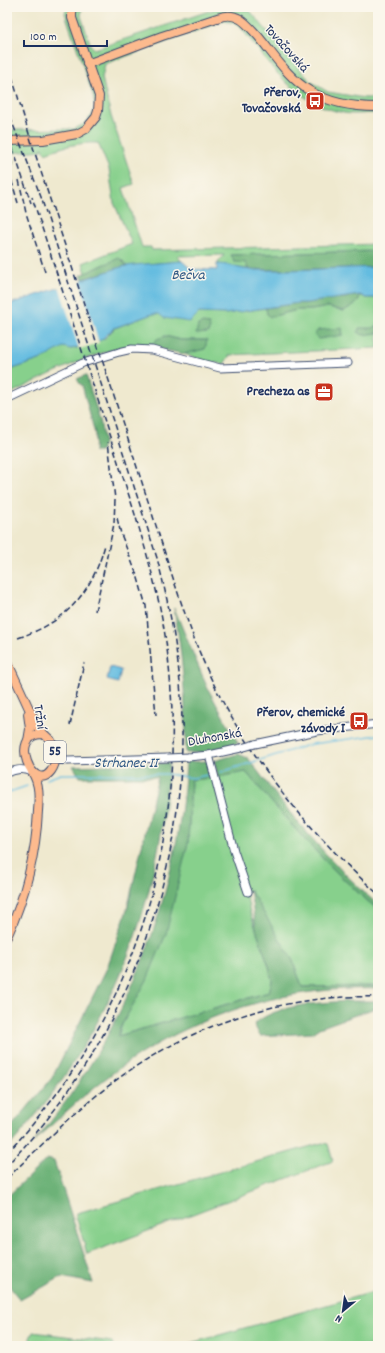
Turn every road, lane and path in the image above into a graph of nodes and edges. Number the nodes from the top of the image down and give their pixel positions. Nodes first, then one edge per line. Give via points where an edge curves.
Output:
1 (72, 7) edge
2 (88, 64) junction
3 (378, 107) edge
4 (7, 141) edge
5 (348, 363) dead end
6 (7, 399) edge
7 (7, 661) edge
8 (23, 696) junction
9 (378, 724) edge
10 (45, 735) junction
11 (28, 741) junction
12 (209, 755) junction
13 (25, 758) junction
14 (55, 760) junction
15 (10, 772) edge
16 (32, 772) junction
17 (48, 774) junction
18 (38, 802) junction
19 (248, 892) dead end
20 (7, 937) edge

1 - 2 main road via 72,18
2 - 3 main road, Tovačovská via 222,16 234,16 246,23 289,73 310,91 337,103
2 - 4 main road via 99,104 96,116 86,129 77,134 54,138
5 - 6 street via 220,368 152,350 132,349 83,363
7 - 8 main road, Tržní / 55
8 - 10 main road, Tržní / 55 via 38,728
8 - 11 main road, Tržní / 55 via 30,729
9 - 12 street, Dluhonská, bridge via 317,731
10 - 11 main road, 55 via 35,735
10 - 14 main road, 55 via 54,746
11 - 13 main road, 55
12 - 14 street, Dluhonská, bridge
12 - 19 street via 234,851
13 - 15 street
13 - 16 main road, 55
14 - 17 main road, 55
15 - 16 street via 22,769
16 - 17 main road, 55 via 38,776
16 - 18 main road, 55 via 38,789
17 - 18 main road, 55
18 - 20 main road, 55 via 31,867

